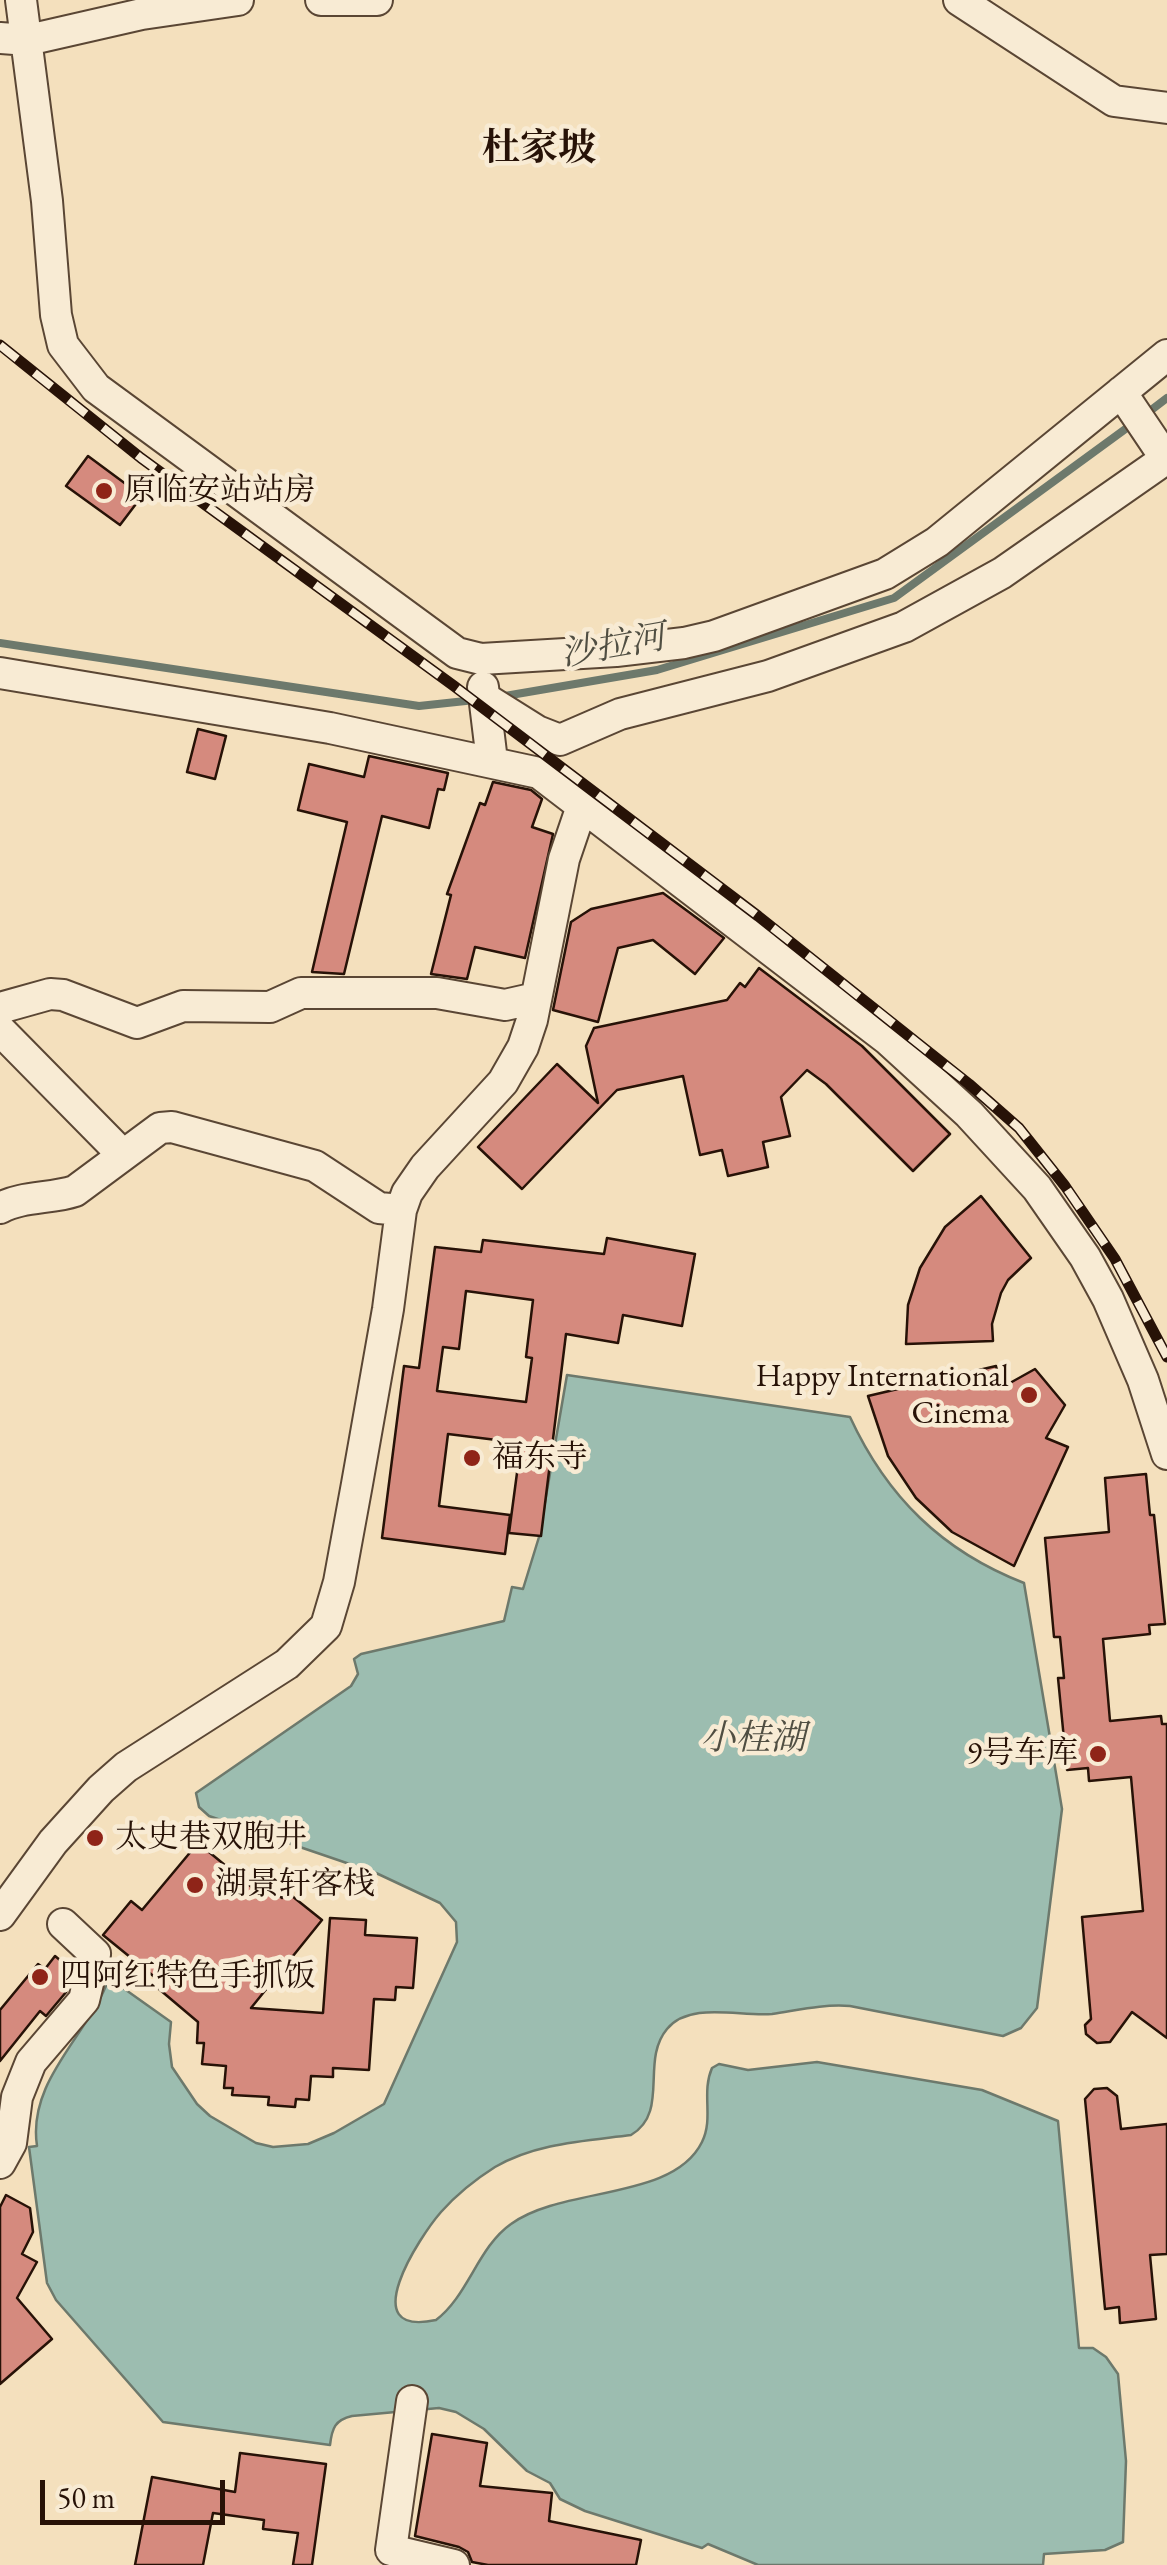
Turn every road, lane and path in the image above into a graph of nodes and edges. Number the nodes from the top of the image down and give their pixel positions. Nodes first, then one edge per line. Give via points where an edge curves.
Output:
1 (21, 0) edge
2 (238, 0) edge
3 (321, 0) edge
4 (377, 0) edge
5 (959, 0) edge
6 (14, 39) edge
7 (1167, 108) edge
8 (1167, 354) edge
9 (1124, 397) junction
10 (1164, 455) edge
11 (0, 673) edge
12 (483, 679) junction
13 (492, 749) junction
14 (582, 806) junction
15 (536, 998) junction
16 (0, 1008) edge
17 (0, 1030) edge
18 (123, 1156) junction
19 (0, 1208) edge
20 (402, 1210) junction
21 (1167, 1454) edge
22 (0, 1915) edge
23 (63, 1924) dead end
24 (0, 2163) edge
25 (412, 2402) dead end
26 (454, 2565) edge

1 - 6 street
2 - 6 street
3 - 4 street
5 - 7 street via 1114,100
6 - 12 street via 47,201 56,315 71,359 96,388 457,653
8 - 9 street
9 - 10 street
9 - 12 street via 885,574 714,636
10 - 12 street via 1002,573 904,627 768,676 620,714 560,740 537,732
11 - 13 street
12 - 13 street
13 - 14 street via 540,773
14 - 15 street
14 - 21 street via 887,1039 999,1146 1046,1200 1108,1299
15 - 16 street via 505,1005 437,993 301,993 270,1007 183,1006 137,1023 63,995
15 - 20 street via 514,1066 425,1166
17 - 18 street
18 - 19 street via 75,1192
18 - 20 street via 160,1128 172,1127 315,1166 379,1208
20 - 22 street via 326,1626 287,1664 101,1789
23 - 24 street via 95,1954 84,2000 30,2062
25 - 26 street via 391,2550

